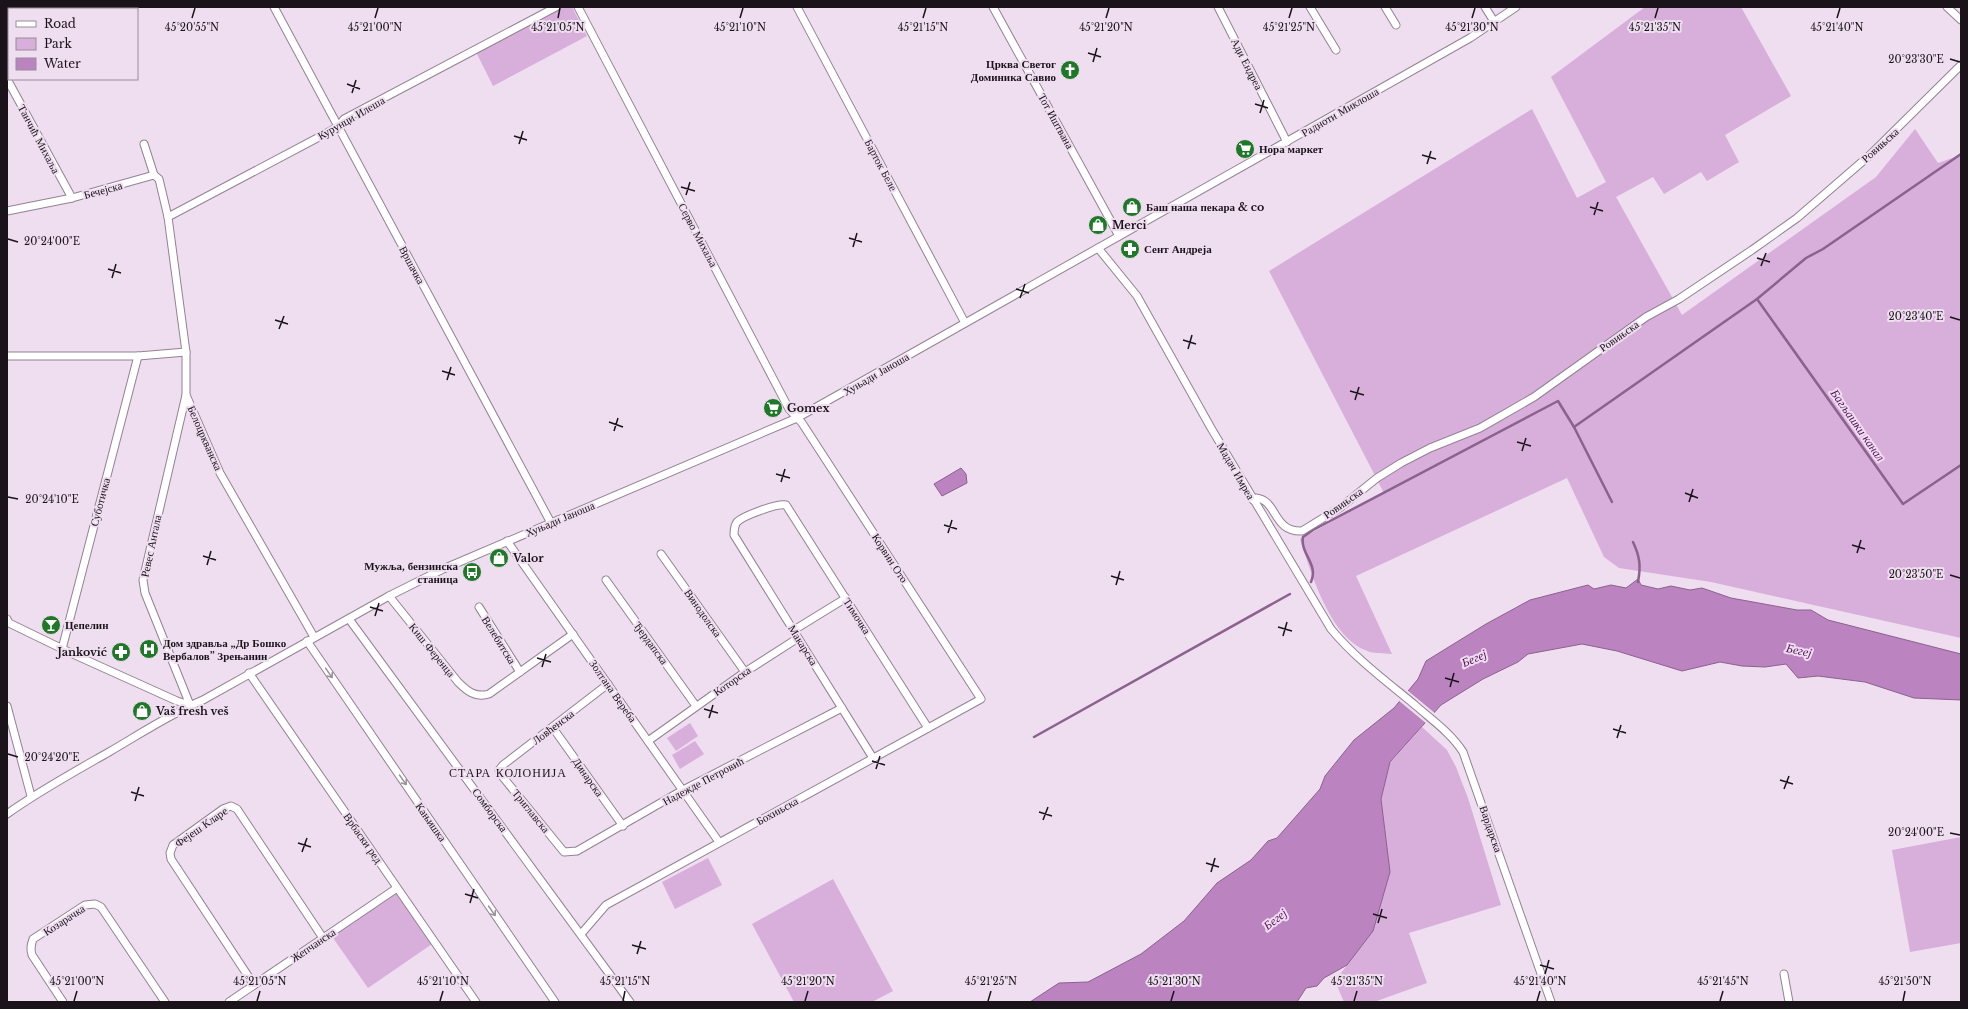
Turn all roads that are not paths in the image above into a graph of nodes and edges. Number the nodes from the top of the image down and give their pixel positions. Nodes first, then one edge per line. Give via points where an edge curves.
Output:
1 (274, 7) edge
2 (556, 7) edge
3 (578, 7) edge
4 (797, 7) edge
5 (993, 7) edge
6 (1218, 7) edge
7 (1310, 7) edge
8 (1385, 7) edge
9 (1485, 7) edge
10 (1516, 7) edge
11 (1947, 7) edge
12 (1961, 20) edge
13 (1495, 23) junction
14 (1396, 25) dead end
15 (1336, 50) dead end
16 (1961, 64) edge
17 (7, 79) edge
18 (338, 127) junction
19 (1288, 142) junction
20 (144, 144) dead end
21 (154, 175) junction
22 (72, 198) junction
23 (7, 210) edge
24 (168, 216) junction
25 (1119, 236) junction
26 (1098, 248) junction
27 (966, 323) junction
28 (186, 352) junction
29 (7, 356) edge
30 (138, 356) junction
31 (186, 395) junction
32 (797, 418) junction
33 (1253, 500) junction
34 (551, 523) junction
35 (734, 532) joint
36 (507, 542) junction
37 (661, 554) dead end
38 (606, 580) dead end
39 (389, 596) junction
40 (846, 598) junction
41 (479, 607) dead end
42 (349, 619) junction
43 (8, 621) edge
44 (794, 630) junction
45 (573, 634) junction
46 (314, 637) junction
47 (798, 638) junction
48 (307, 641) junction
49 (62, 648) junction
50 (520, 672) junction
51 (745, 672) junction
52 (249, 673) junction
53 (608, 684) junction
54 (1389, 684) joint
55 (981, 699) joint
56 (190, 705) junction
57 (7, 706) edge
58 (696, 706) junction
59 (842, 708) junction
60 (553, 728) junction
61 (928, 728) junction
62 (648, 741) junction
63 (873, 758) junction
64 (499, 770) joint
65 (683, 790) junction
66 (31, 796) junction
67 (7, 814) edge
68 (622, 826) junction
69 (719, 842) junction
70 (564, 852) joint
71 (398, 888) junction
72 (581, 934) junction
73 (323, 938) junction
74 (1784, 974) dead end
75 (254, 985) junction
76 (62, 1002) edge
77 (165, 1002) edge
78 (230, 1002) edge
79 (476, 1002) edge
80 (555, 1002) edge
81 (630, 1002) edge
82 (1551, 1002) edge
83 (1789, 1002) edge

1 - 18 street, Вршачка
2 - 18 street, Курунци Илеша via 344,119
3 - 32 street, Серво Михаља via 789,409
4 - 27 street, Барток Беле
5 - 25 street, Тот Иштвана
6 - 19 street, Ади Ендреа
7 - 15 street
8 - 14 street
9 - 13 street
10 - 13 street, Радноти Миклоша
11 - 12 street
13 - 19 street, Радноти Миклоша
16 - 33 street, Ровињска via 1870,155 1797,218 1691,291 1646,318 1534,397 1480,428 1401,463 1302,531 1288,529 1281,524 1261,498
17 - 22 street, Танчић Михаља
18 - 24 street, Курунци Илеша
18 - 34 street, Вршачка
19 - 25 street, Радноти Миклоша
20 - 21 street
21 - 22 street, Бечејска
21 - 24 street via 159,179
22 - 23 street, Бечејска
24 - 28 street, Белоцркванска
25 - 26 street, Хуњади Јаноша
26 - 27 street, Хуњади Јаноша
26 - 33 street, Мадач Имреа via 1137,296
27 - 32 street, Хуњади Јаноша
28 - 30 street
28 - 31 street, Белоцркванска
29 - 30 street
30 - 49 street, Суботичка
31 - 46 street, Белоцркванска via 220,473
31 - 56 street, Ревес Антала via 142,580 145,594
32 - 34 street, Хуњади Јаноша
32 - 55 street, Корвин Ото
33 - 54 street, Мадач Имреа via 1331,629 1356,656
34 - 36 street, Хуњади Јаноша
35 - 40 street, Тимочка via 740,520 776,505 786,505
35 - 44 street, Макарска
36 - 39 street, Хуњади Јаноша via 443,569
36 - 45 street, Золтана Вереба
37 - 51 street, Винодолска
38 - 58 street, Ђердапска
39 - 42 street, Хуњади Јаноша
39 - 50 street, Киш Ференца via 458,682 472,694 481,697 489,694
40 - 44 street
40 - 61 street, Тимочка
41 - 50 street, Велебитска
42 - 46 street, Хуњади Јаноша
42 - 72 street, Сомборска
43 - 49 street
44 - 47 street, Макарска
45 - 50 street
45 - 53 street, Золтана Вереба
46 - 48 street, Хуњади Јаноша
47 - 51 street, Которска
47 - 59 street, Макарска
48 - 52 street, Хуњади Јаноша
48 -> 80 street, Кањишка
49 - 56 street
51 - 58 street, Которска
52 - 56 street, Хуњади Јаноша
52 - 71 street, Врбаски ред
53 - 60 street, Ловћенска
53 - 62 street, Золтана Вереба
54 - 82 street, Вардарска via 1457,743 1468,764
55 - 61 street, Бохињска
56 - 66 street, Хуњади Јаноша
57 - 66 street
58 - 62 street, Которска
59 - 63 street, Макарска
59 - 65 street, Надежде Петровић
60 - 64 street, Ловћенска
60 - 68 street, Динарска
61 - 63 street, Бохињска
62 - 65 street, Золтана Вереба
63 - 69 street, Бохињска
64 - 70 street, Триглавска
65 - 68 street, Надежде Петровић
65 - 69 street, Золтана Вереба
66 - 67 street, Хуњади Јаноша
68 - 70 street, Надежде Петровић via 577,851
69 - 72 street, Бохињска via 606,905
71 - 73 street, Жепчанска
71 - 79 street, Врбаски ред
72 - 81 street, Сомборска
73 - 75 street, Жепчанска
73 - 75 street, Фејеш Кларе via 238,809 231,806 223,809 173,845 171,859
74 - 83 street
75 - 78 street, Жепчанска
76 - 77 street, Козарачка via 30,948 33,939 85,905 91,904 101,907

